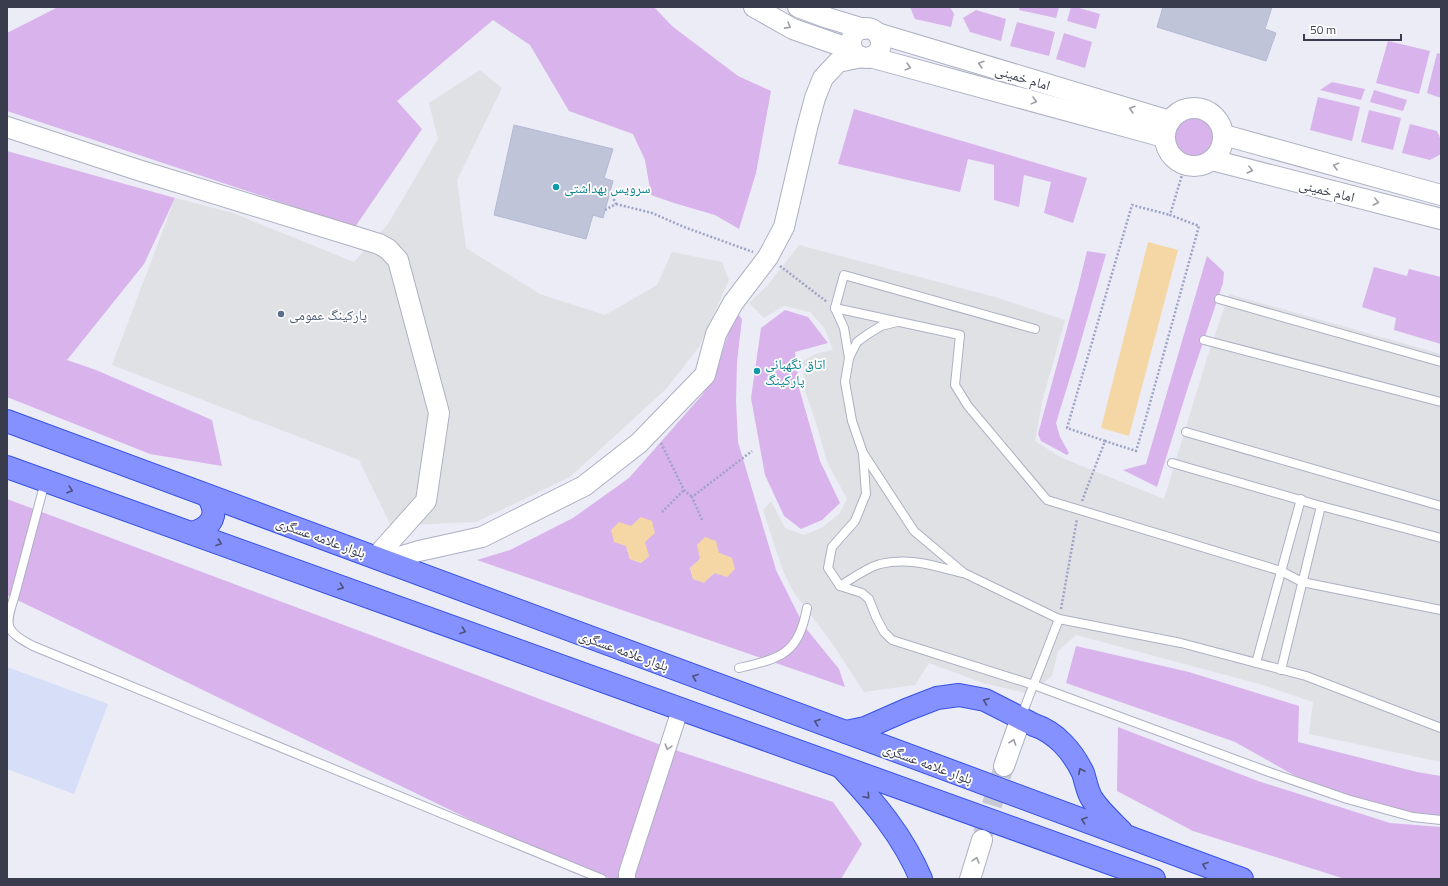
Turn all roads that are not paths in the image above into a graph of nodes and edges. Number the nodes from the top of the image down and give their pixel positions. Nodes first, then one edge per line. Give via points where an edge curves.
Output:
1 (754, 7) edge
2 (798, 7) edge
3 (870, 31) junction
4 (862, 54) junction
5 (7, 127) edge
6 (1167, 129) junction
7 (1224, 135) junction
8 (1212, 160) junction
9 (1441, 195) edge
10 (1441, 219) edge
11 (1219, 299) dead end
12 (835, 308) junction
13 (897, 322) junction
14 (1035, 329) dead end
15 (1204, 340) dead end
16 (849, 358) junction
17 (1441, 362) edge
18 (1441, 402) edge
19 (7, 421) edge
20 (1186, 432) dead end
21 (863, 452) junction
22 (1172, 463) dead end
23 (7, 467) edge
24 (45, 482) junction
25 (208, 496) junction
26 (1301, 499) junction
27 (1321, 506) junction
28 (1441, 506) edge
29 (192, 533) junction
30 (1441, 538) edge
31 (381, 559) junction
32 (1281, 571) junction
33 (964, 573) junction
34 (1302, 582) junction
35 (840, 586) junction
36 (807, 608) dead end
37 (1441, 610) edge
38 (1059, 619) junction
39 (1256, 663) junction
40 (740, 668) dead end
41 (1281, 670) junction
42 (1034, 685) junction
43 (680, 710) junction
44 (1021, 718) junction
45 (1441, 728) edge
46 (846, 732) junction
47 (1004, 766) tunnel mouth
48 (841, 767) junction
49 (1441, 820) edge
50 (1126, 836) junction
51 (982, 840) tunnel mouth
52 (602, 879) edge
53 (627, 879) edge
54 (921, 879) edge
55 (970, 879) edge
56 (1154, 879) edge
57 (1242, 879) edge

1 -> 4 street, امام خمینی via 793,29
2 - 3 street, امام خمینی
3 - 4 street via 860,30 853,36 852,40
3 - 4 street via 880,37 880,47 875,55
6 -> 3 street, امام خمینی
4 -> 6 street, امام خمینی
4 - 31 street via 838,62 824,78 815,98 784,227 768,257 733,302 716,334 705,375 639,443 578,490 482,537
5 - 31 street via 379,244 398,260 439,413 426,500
6 - 7 street via 1176,114 1193,108 1210,112 1222,127
6 - 8 street via 1166,146 1177,161 1194,167
7 - 8 street via 1223,145
9 -> 7 street, امام خمینی
8 -> 10 street, امام خمینی
11 - 17 lane
12 - 13 lane
12 - 14 lane via 844,275
12 - 16 lane via 844,328
13 - 16 lane via 881,326 863,338
13 - 32 lane via 960,335 955,385 968,406 1047,500
15 - 18 lane
16 - 21 lane via 845,382 852,421
19 - 25 highway, بلوار علامه عسگری
20 - 28 lane
21 - 33 lane via 914,531
21 - 35 lane via 866,494 855,521 832,547 828,568
22 - 26 lane
23 - 24 highway
24 -> 29 highway
24 - 52 lane via 9,614 8,625 14,635 33,646
25 - 29 highway via 213,504 214,514 210,524
25 - 31 highway, بلوار علامه عسگری
26 - 27 lane
26 - 32 lane
27 - 30 lane
27 - 34 lane
29 -> 43 highway
46 -> 31 highway, بلوار علامه عسگری via 410,572
32 - 34 lane
32 - 39 lane
33 - 35 lane via 921,562 901,560 880,564
33 - 38 lane
34 - 37 lane
34 - 41 lane
35 - 42 lane via 862,593 869,600 884,632 892,640
36 - 40 lane via 800,634 791,647 782,655 768,661
38 - 39 lane via 1181,643
38 - 42 lane
39 - 41 lane
41 - 45 lane via 1306,676
42 - 44 lane
42 - 49 lane via 1347,799 1414,817
43 - 48 highway
43 -> 53 street
44 -> 46 highway via 985,700 959,695 937,698 865,728
47 -> 44 street
50 -> 44 highway via 1092,798 1083,773 1065,744 1043,727
50 -> 46 highway, بلوار علامه عسگری
48 -> 54 highway via 883,814 912,858
48 - 56 highway
57 -> 50 highway, بلوار علامه عسگری
55 -> 51 street

